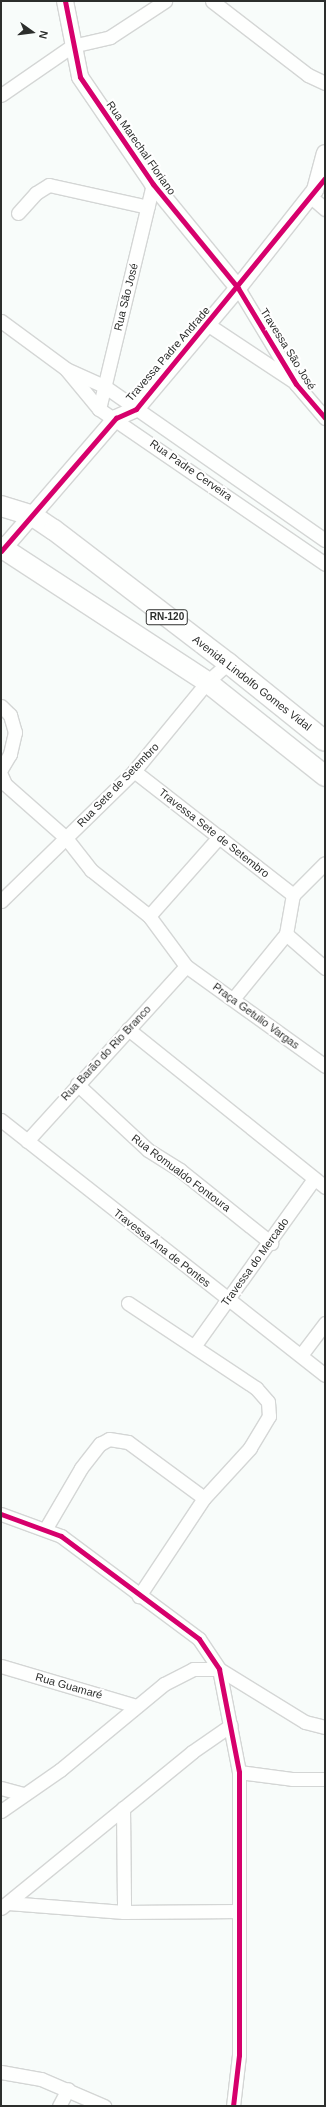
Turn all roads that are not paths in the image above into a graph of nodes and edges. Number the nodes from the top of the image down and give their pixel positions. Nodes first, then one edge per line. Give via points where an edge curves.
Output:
1 (65, 1) edge
2 (165, 1) edge
3 (212, 1) edge
4 (72, 46) junction
5 (308, 75) junction
6 (325, 84) edge
7 (1, 95) edge
8 (325, 95) edge
9 (325, 153) edge
10 (153, 184) junction
11 (317, 188) edge
12 (148, 207) junction
13 (325, 209) edge
14 (18, 213) dead end
15 (238, 288) junction
16 (1, 321) edge
17 (207, 324) junction
18 (66, 369) junction
19 (296, 384) junction
20 (104, 386) junction
21 (99, 409) junction
22 (136, 409) junction
23 (116, 418) junction
24 (325, 418) edge
25 (1, 506) edge
26 (33, 516) junction
27 (325, 540) edge
28 (2, 549) edge
29 (325, 564) edge
30 (228, 663) junction
31 (207, 682) junction
32 (1, 706) edge
33 (325, 741) edge
34 (1, 769) edge
35 (134, 771) junction
36 (325, 776) edge
37 (3, 779) edge
38 (219, 837) junction
39 (66, 838) junction
40 (325, 863) edge
41 (293, 895) junction
42 (1, 901) edge
43 (149, 916) junction
44 (286, 934) junction
45 (186, 966) junction
46 (325, 968) edge
47 (233, 999) junction
48 (128, 1030) junction
49 (325, 1066) edge
50 (77, 1084) junction
51 (1, 1120) edge
52 (27, 1141) junction
53 (314, 1179) junction
54 (325, 1187) edge
55 (271, 1243) junction
56 (228, 1300) junction
57 (128, 1303) dead end
58 (325, 1323) edge
59 (195, 1345) junction
60 (301, 1355) junction
61 (325, 1375) edge
62 (204, 1498) junction
63 (1, 1514) edge
64 (46, 1528) junction
65 (139, 1596) junction
66 (1, 1666) edge
67 (219, 1669) junction
68 (136, 1706) junction
69 (231, 1725) junction
70 (325, 1727) edge
71 (239, 1772) junction
72 (325, 1779) edge
73 (1, 1788) edge
74 (23, 1794) junction
75 (123, 1808) junction
76 (1, 1811) edge
77 (4, 1906) edge
78 (239, 1911) junction
79 (124, 1912) junction
80 (1, 2072) edge
81 (68, 2090) junction
82 (60, 2106) edge
83 (104, 2106) edge
84 (233, 2106) edge

1 - 4 street, Rua Marechal Floriano
2 - 4 street via 110,37
3 - 5 street
4 - 7 street
4 - 10 street, Rua Marechal Floriano via 80,77
5 - 6 street
5 - 8 street
9 - 11 street, Travessa Padre Andrade
10 - 12 street, Rua São José
10 - 15 street, Rua Marechal Floriano
11 - 13 street
11 - 15 street, Travessa Padre Andrade
12 - 14 street via 49,184 36,193
12 - 20 street, Rua São José
15 - 17 street, Travessa Padre Andrade
15 - 19 street, Travessa São José
16 - 18 street, Rua Padre Cerveira
17 - 19 street
17 - 22 street, Travessa Padre Andrade
18 - 20 street, Rua Padre Cerveira
18 - 21 street, Rua Padre Cerveira
19 - 24 street, Travessa São José
20 - 21 street, Rua São José
20 - 22 street, Rua Padre Cerveira
21 - 23 street, Rua Padre Cerveira
22 - 23 street, Travessa Padre Andrade
22 - 27 street, Rua Padre Cerveira
23 - 26 street, Travessa Padre Andrade
23 - 29 street, Rua Padre Cerveira
25 - 26 main road, Avenida Lindolfo Gomes Vidal / RN-120
26 - 28 street, Travessa Padre Andrade
26 - 30 main road, Avenida Lindolfo Gomes Vidal / RN-120
28 - 31 main road, RN-120
30 - 31 street, Rua Sete de Setembro
30 - 33 main road, Avenida Lindolfo Gomes Vidal / RN-120
31 - 35 street, Rua Sete de Setembro
31 - 36 main road, RN-120
32 - 34 street via 10,715 15,732 10,754
35 - 38 street, Travessa Sete de Setembro
35 - 39 street, Rua Sete de Setembro
37 - 39 street, Praça Getulio Vargas
38 - 41 street, Travessa Sete de Setembro
38 - 43 street
39 - 42 street, Rua Sete de Setembro
39 - 43 street, Praça Getulio Vargas via 91,870
40 - 41 street
41 - 44 street
43 - 45 street, Praça Getulio Vargas
44 - 46 street
44 - 47 street
45 - 47 street, Praça Getulio Vargas
45 - 48 street, Rua Barão do Rio Branco
47 - 49 street, Praça Getulio Vargas
48 - 50 street, Rua Barão do Rio Branco
48 - 53 street
50 - 52 street, Rua Barão do Rio Branco
50 - 55 street, Rua Romualdo Fontoura via 148,1150 180,1170
51 - 52 street, Travessa Ana de Pontes
52 - 56 street, Travessa Ana de Pontes
53 - 54 street
53 - 55 street, Travessa do Mercado
55 - 56 street, Travessa do Mercado
56 - 59 street, Travessa do Mercado
56 - 60 street, Travessa Ana de Pontes
57 - 59 street
58 - 60 street
59 - 62 street via 256,1388 268,1402 269,1416 250,1448
60 - 61 street, Travessa Ana de Pontes
62 - 64 street via 128,1442 109,1439 100,1444 81,1468
62 - 65 street
63 - 64 street
64 - 65 street via 61,1536
65 - 67 street via 199,1639
66 - 68 street, Rua Guamaré
67 - 68 street via 193,1669 180,1674
67 - 69 street
67 - 70 street via 305,1722
68 - 74 street via 60,1770
69 - 71 street
69 - 75 street via 214,1734
71 - 72 street via 292,1780
71 - 78 street
73 - 74 street
74 - 76 street
75 - 77 street
75 - 79 street
77 - 79 street
78 - 79 street
78 - 84 street via 239,2056
80 - 81 street via 41,2079
81 - 82 street
81 - 83 street

